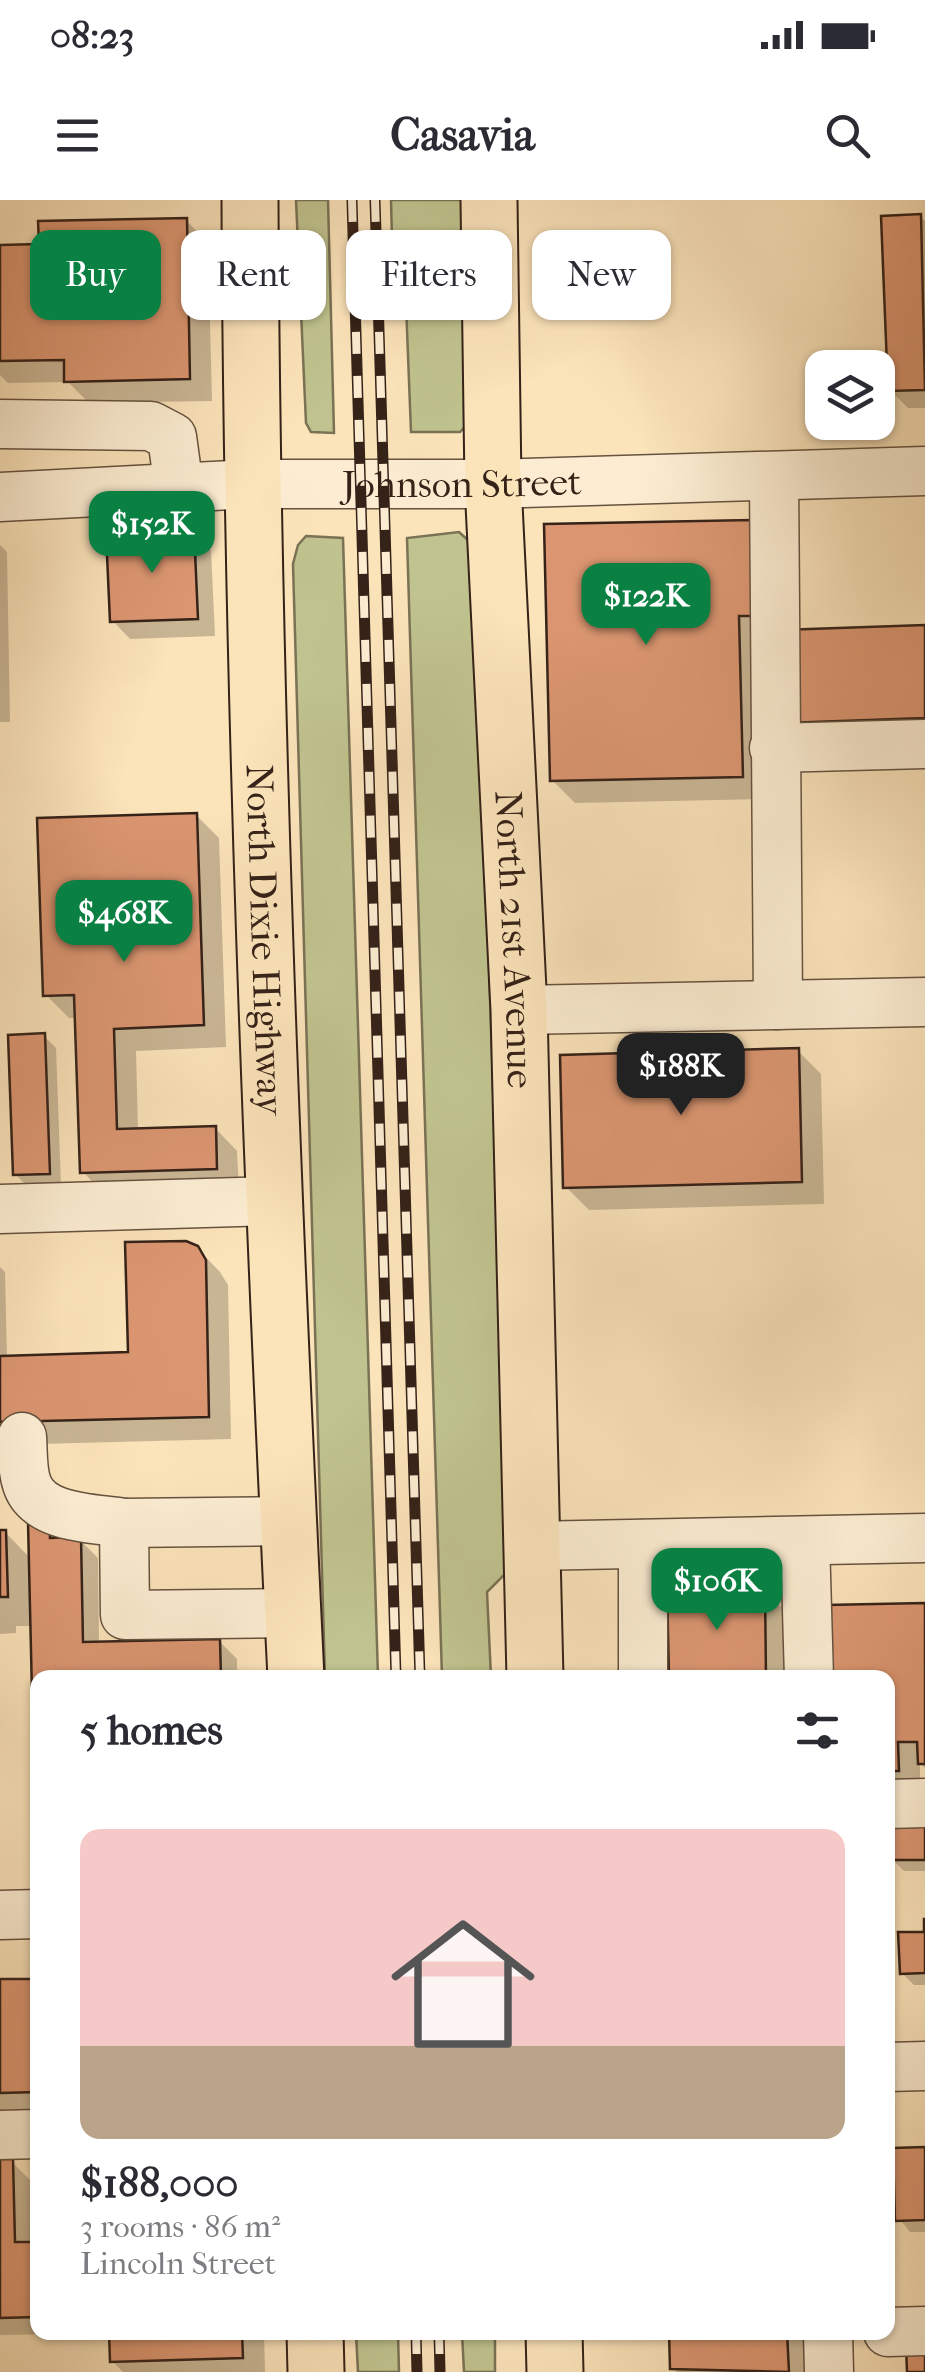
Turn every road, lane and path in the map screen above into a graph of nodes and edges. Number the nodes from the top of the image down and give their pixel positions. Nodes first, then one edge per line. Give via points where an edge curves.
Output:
1 (250, 200) edge
2 (488, 200) edge
3 (0, 424) edge
4 (925, 471) edge
5 (774, 476) junction
6 (251, 484) junction
7 (494, 484) junction
8 (179, 488) junction
9 (0, 498) edge
10 (925, 744) edge
11 (774, 748) junction
12 (925, 1002) edge
13 (778, 1005) junction
14 (519, 1010) junction
15 (274, 1200) junction
16 (0, 1208) edge
17 (22, 1437) dead end
18 (288, 1521) junction
19 (124, 1523) junction
20 (925, 1538) edge
21 (806, 1541) junction
22 (642, 1544) junction
23 (532, 1546) junction
24 (293, 1613) junction
25 (296, 1670) edge
26 (536, 1670) edge
27 (642, 1670) edge
28 (810, 1670) edge
29 (925, 1803) edge
30 (895, 1804) edge
31 (30, 1914) edge
32 (0, 1915) edge
33 (925, 2066) edge
34 (895, 2068) edge
35 (30, 2134) edge
36 (0, 2135) edge
37 (925, 2331) edge
38 (895, 2332) edge
39 (315, 2340) edge
40 (554, 2340) edge
41 (828, 2340) edge
42 (316, 2372) edge
43 (555, 2372) edge
44 (829, 2372) edge

1 - 6 main road, North Dixie Highway
2 - 7 main road, North 21st Avenue
3 - 8 street via 152,426 172,437
4 - 5 street, Johnson Street
5 - 7 street, Johnson Street
5 - 11 street
6 - 7 street, Johnson Street
6 - 8 street, Johnson Street
6 - 15 main road, North Dixie Highway
7 - 14 main road, North 21st Avenue
8 - 9 street, Johnson Street
10 - 11 street
11 - 13 street
12 - 13 street
13 - 14 street
14 - 23 main road, North 21st Avenue
15 - 16 street
15 - 18 main road, North Dixie Highway
17 - 19 street via 25,1481 46,1508
18 - 19 street
18 - 24 main road, North Dixie Highway
19 - 24 street via 125,1615
20 - 21 street
21 - 22 street
21 - 28 street
22 - 23 street
22 - 27 street
23 - 26 main road, North 21st Avenue
24 - 25 main road, North Dixie Highway
29 - 30 street
31 - 32 street
33 - 34 street
35 - 36 street
37 - 38 street
39 - 42 main road
40 - 43 main road
41 - 44 street

